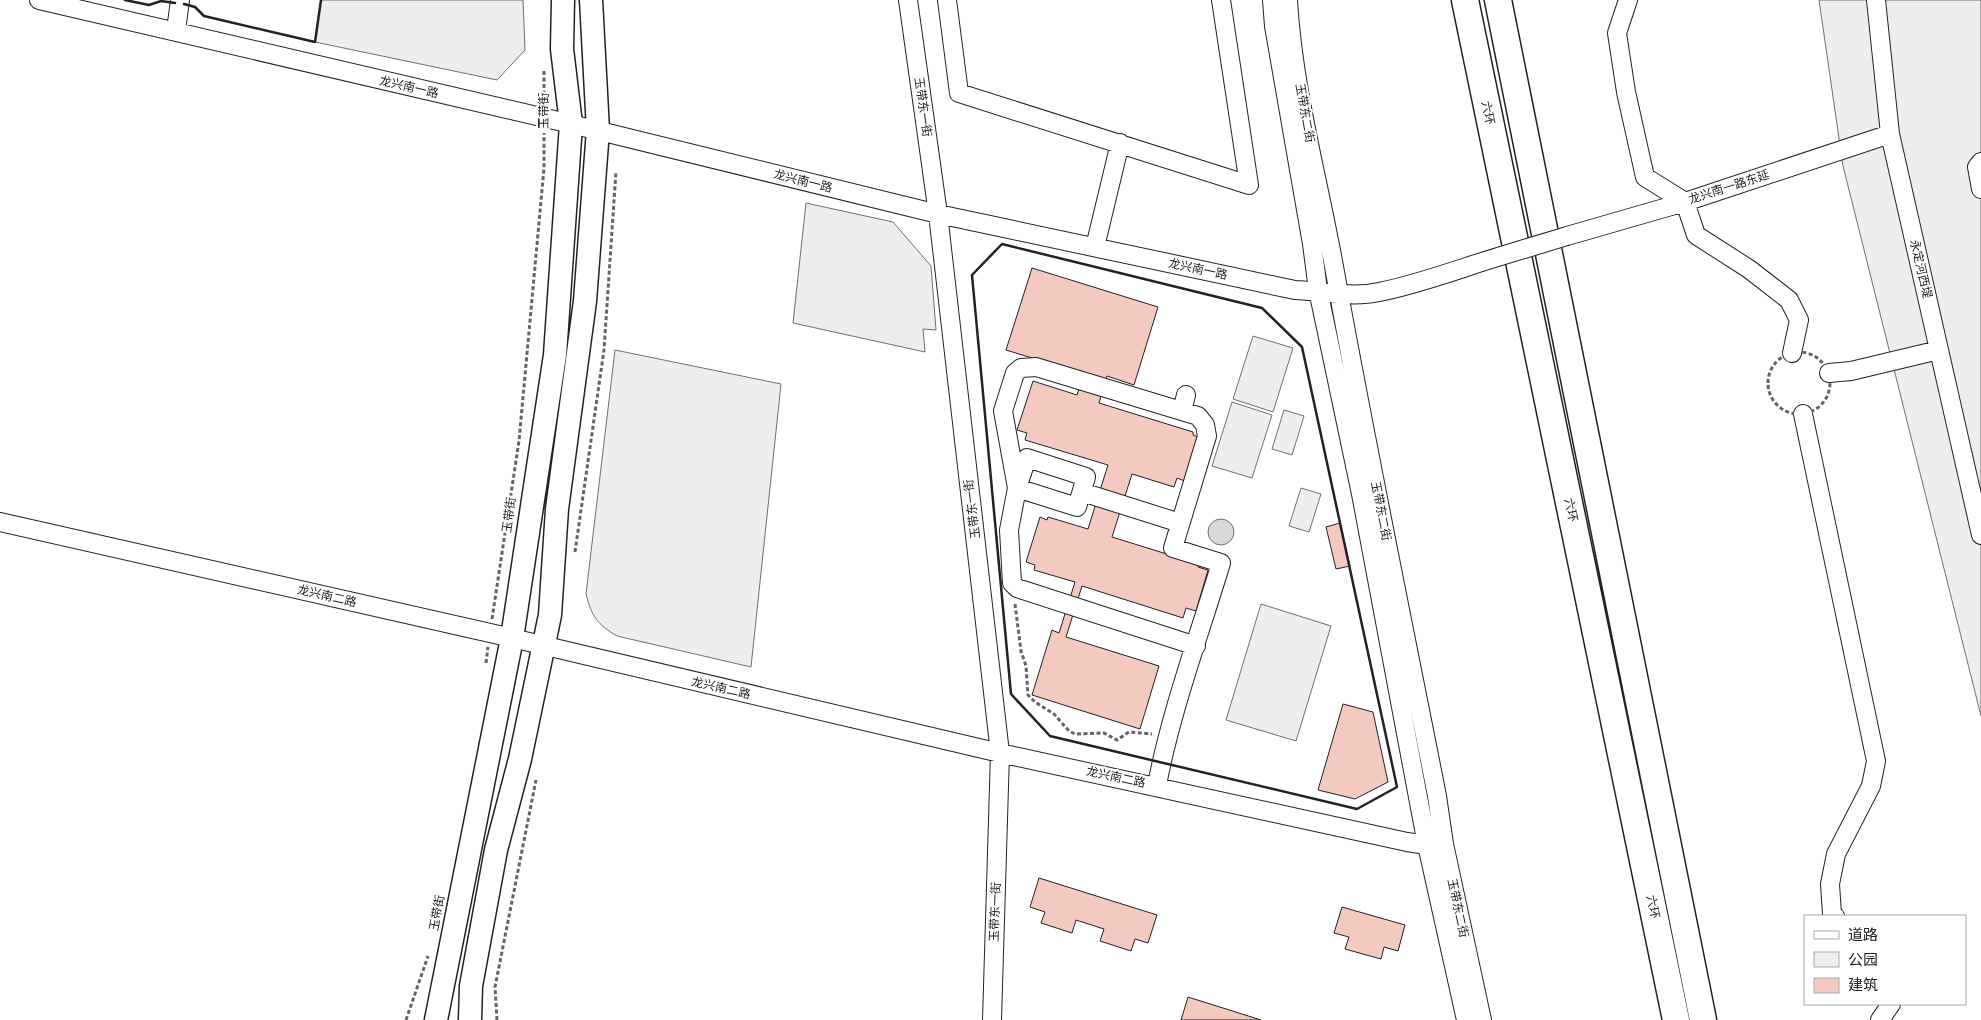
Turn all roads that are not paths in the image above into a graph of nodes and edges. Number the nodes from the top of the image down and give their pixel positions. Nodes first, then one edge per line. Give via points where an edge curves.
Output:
1 (39, 0) edge
2 (180, 0) edge
3 (563, 0) edge
4 (591, 0) edge
5 (908, 0) edge
6 (947, 0) edge
7 (1221, 0) edge
8 (1272, 0) edge
9 (1288, 0) edge
10 (1465, 0) edge
11 (1498, 0) edge
12 (1628, 0) edge
13 (1876, 0) edge
14 (176, 31) junction
15 (571, 124) junction
16 (598, 130) junction
17 (1890, 134) junction
18 (1120, 143) junction
19 (1981, 162) edge
20 (1981, 189) edge
21 (1686, 202) junction
22 (938, 214) junction
23 (1567, 236) joint
24 (1095, 247) junction
25 (1318, 290) junction
26 (1338, 294) junction
27 (1939, 350) junction
28 (1792, 353) road end
29 (1828, 373) road end
30 (1803, 414) road end
31 (1018, 488) junction
32 (1082, 492) junction
33 (0, 522) edge
34 (1180, 523) junction
35 (1981, 535) edge
36 (512, 638) junction
37 (544, 646) junction
38 (1196, 646) junction
39 (1000, 753) junction
40 (1157, 785) junction
41 (1436, 845) junction
42 (1834, 915) edge
43 (1890, 1005) edge
44 (436, 1020) edge
45 (470, 1020) edge
46 (992, 1020) edge
47 (1466, 1020) edge
48 (1482, 1020) edge
49 (1676, 1020) edge
50 (1703, 1020) edge
51 (1880, 1020) edge

1 - 14 street, 龙兴南一路
2 - 14 street
3 - 15 main road, 玉带街 via 562,49
4 - 16 main road
5 - 22 street, 玉带东一街
6 - 18 street via 959,93
7 - 18 street via 1249,185
8 - 25 street, 玉带东二街
9 - 26 street, 玉带东二街 via 1300,90
10 - 49 highway, 六环
11 - 50 highway
12 - 21 street via 1617,33 1645,177
13 - 17 street, 永定河西堤
14 - 15 street, 龙兴南一路
15 - 16 street, 龙兴南一路
15 - 36 main road, 玉带街 via 555,356
16 - 22 street, 龙兴南一路
16 - 37 main road via 585,301
17 - 21 street, 龙兴南一路东延
17 - 27 street, 永定河西堤
18 - 24 street
19 - 20 street via 1977,168
21 - 23 street, 龙兴南一路东延
21 - 28 street via 1696,236 1749,269 1789,300 1799,320
22 - 24 street, 龙兴南一路
22 - 39 street, 玉带东一街
23 - 26 street, 龙兴南一路, bridge via 1378,292
24 - 25 street, 龙兴南一路 via 1295,290
25 - 26 street, 龙兴南一路
25 - 41 street, 玉带东二街
26 - 41 street, 玉带东二街 via 1438,796
27 - 29 street via 1851,371
27 - 35 street, 永定河西堤
30 - 42 street via 1876,761 1871,786 1836,854 1830,884
31 - 32 street via 1077,507
31 - 32 street via 1027,458 1086,477
31 - 34 street via 1003,411 1015,373 1021,368 1036,367 1184,403 1198,416 1205,425 1206,436
31 - 38 street via 1009,530 1012,584
32 - 34 street
33 - 36 street, 龙兴南二路
34 - 38 street via 1173,548 1221,563
36 - 37 street, 龙兴南二路
36 - 44 main road, 玉带街
37 - 39 street, 龙兴南二路
37 - 45 main road via 520,759 496,850 471,986
38 - 40 street
39 - 40 street, 龙兴南二路
39 - 46 street, 玉带东一街
40 - 41 street, 龙兴南二路
41 - 47 street, 玉带东二街
41 - 48 street, 玉带东二街
43 - 51 street

